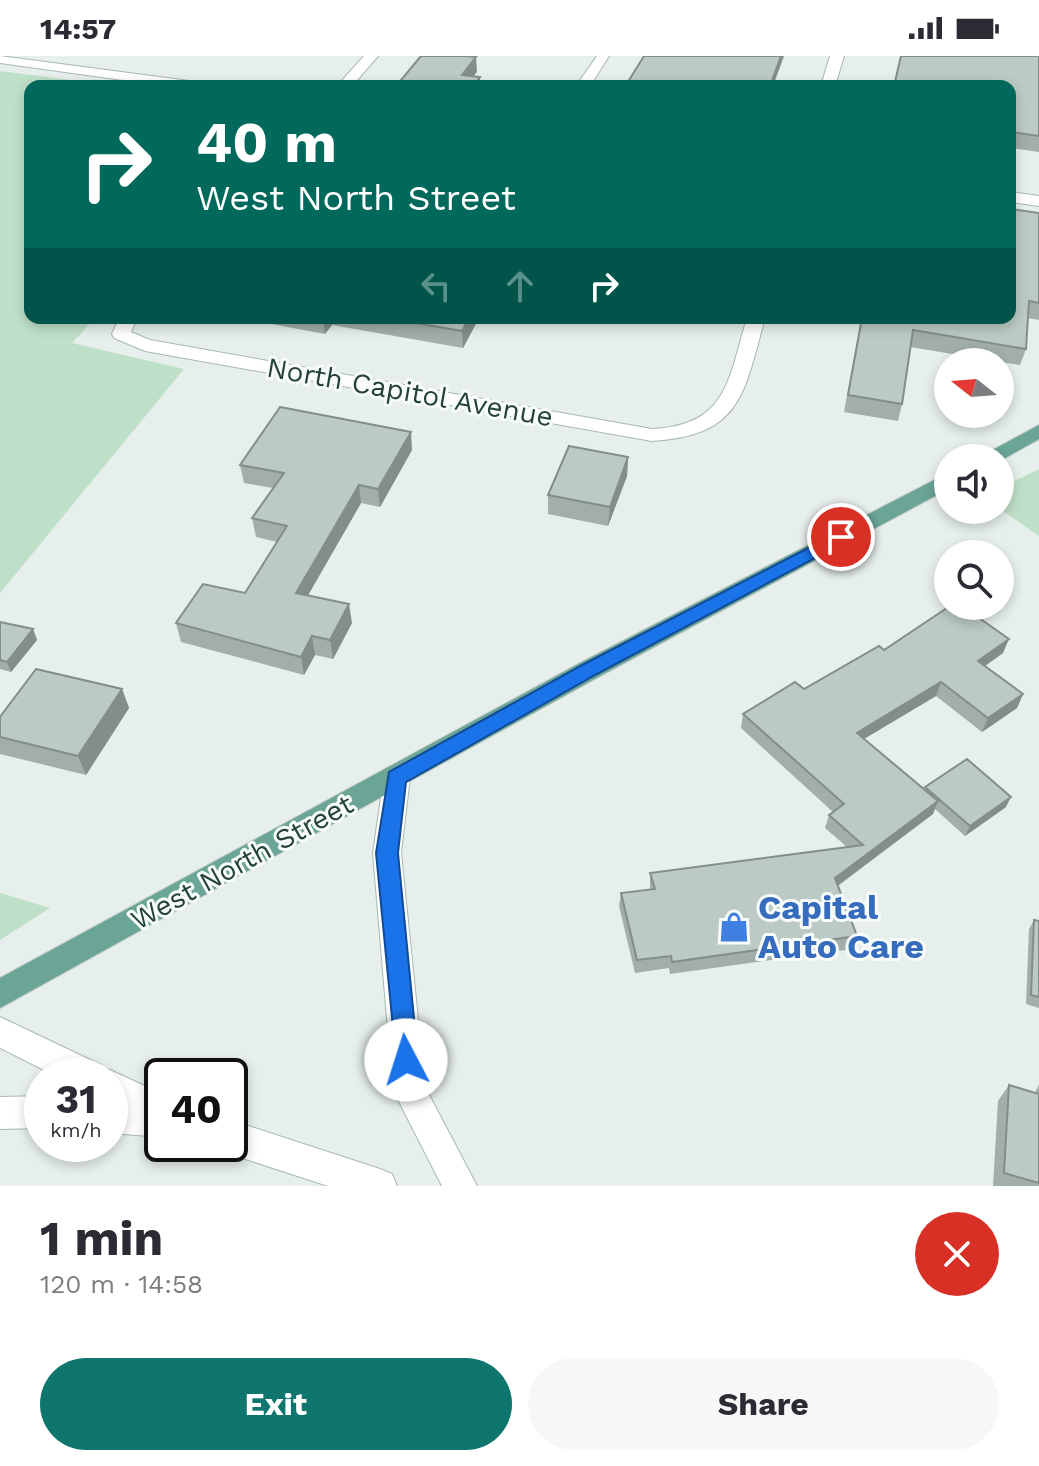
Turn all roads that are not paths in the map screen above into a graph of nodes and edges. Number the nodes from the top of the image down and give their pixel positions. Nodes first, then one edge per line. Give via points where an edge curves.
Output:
1 (371, 56) edge
2 (603, 56) edge
3 (837, 56) edge
4 (0, 59) edge
5 (153, 80) edge
6 (349, 80) edge
7 (587, 80) edge
8 (830, 80) edge
9 (1016, 198) edge
10 (1039, 201) edge
11 (754, 324) edge
12 (125, 326) edge
13 (1039, 431) edge
14 (1014, 444) edge
15 (934, 487) edge
16 (397, 777) junction
17 (0, 994) edge
18 (0, 1032) edge
19 (53, 1058) edge
20 (24, 1112) edge
21 (0, 1113) edge
22 (248, 1143) edge
23 (380, 1186) edge
24 (460, 1186) edge

1 - 6 street
2 - 7 lane
3 - 8 street
4 - 5 street
9 - 10 street
11 - 12 street, North Capitol Avenue via 731,400 700,430 678,436 145,345
13 - 14 main road
15 - 16 main road, West North Street
16 - 17 main road, West North Street
16 - 24 street via 387,853 409,1090
18 - 19 street
20 - 21 street
22 - 23 street

